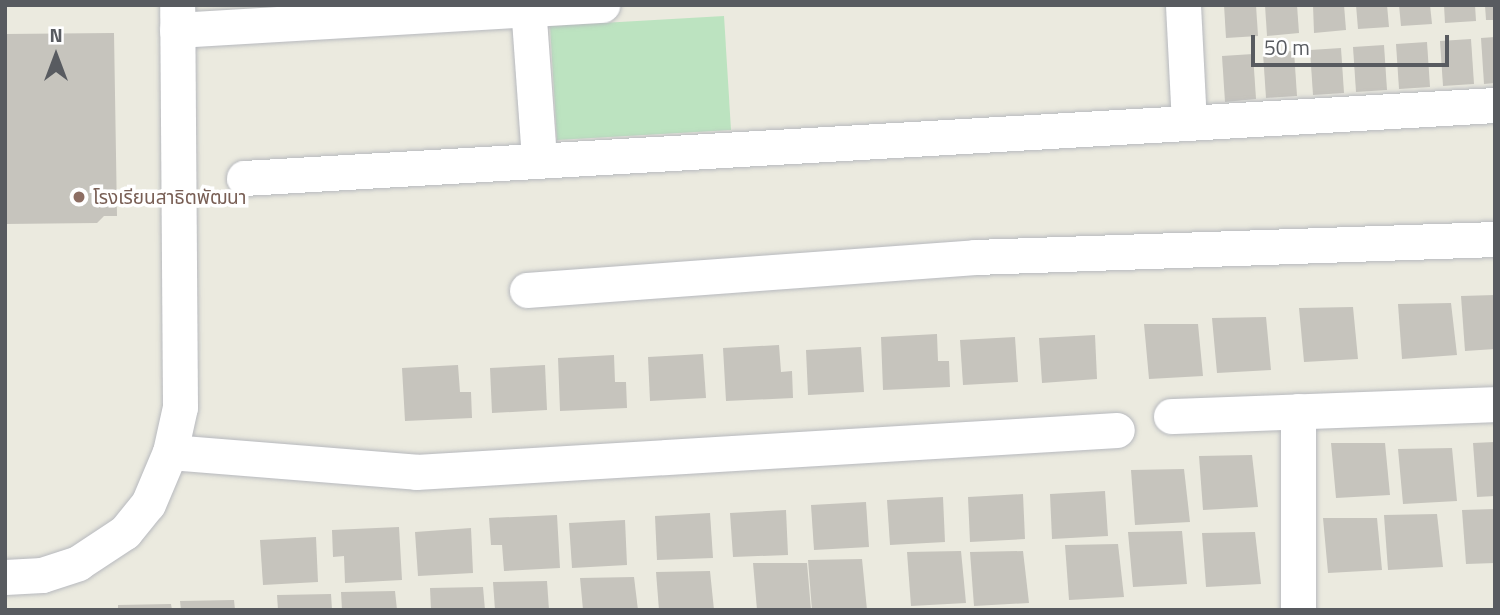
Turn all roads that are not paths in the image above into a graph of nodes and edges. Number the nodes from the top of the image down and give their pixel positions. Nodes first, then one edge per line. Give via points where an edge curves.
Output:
1 (602, 5) edge
2 (1183, 5) edge
3 (528, 7) edge
4 (177, 18) edge
5 (1495, 105) edge
6 (1189, 122) junction
7 (539, 160) junction
8 (244, 178) dead end
9 (1495, 239) edge
10 (527, 290) dead end
11 (1495, 404) edge
12 (1298, 411) junction
13 (1171, 416) dead end
14 (1117, 430) dead end
15 (170, 452) junction
16 (5, 578) edge
17 (1298, 610) edge

1 - 3 street
2 - 6 street
3 - 4 street
3 - 7 street
4 - 15 street via 180,407
5 - 6 street
6 - 7 street
7 - 8 street
9 - 10 street via 975,257
11 - 12 street
12 - 13 street
12 - 17 street
14 - 15 street via 416,472
15 - 16 street via 148,504 125,531 78,563 42,575

